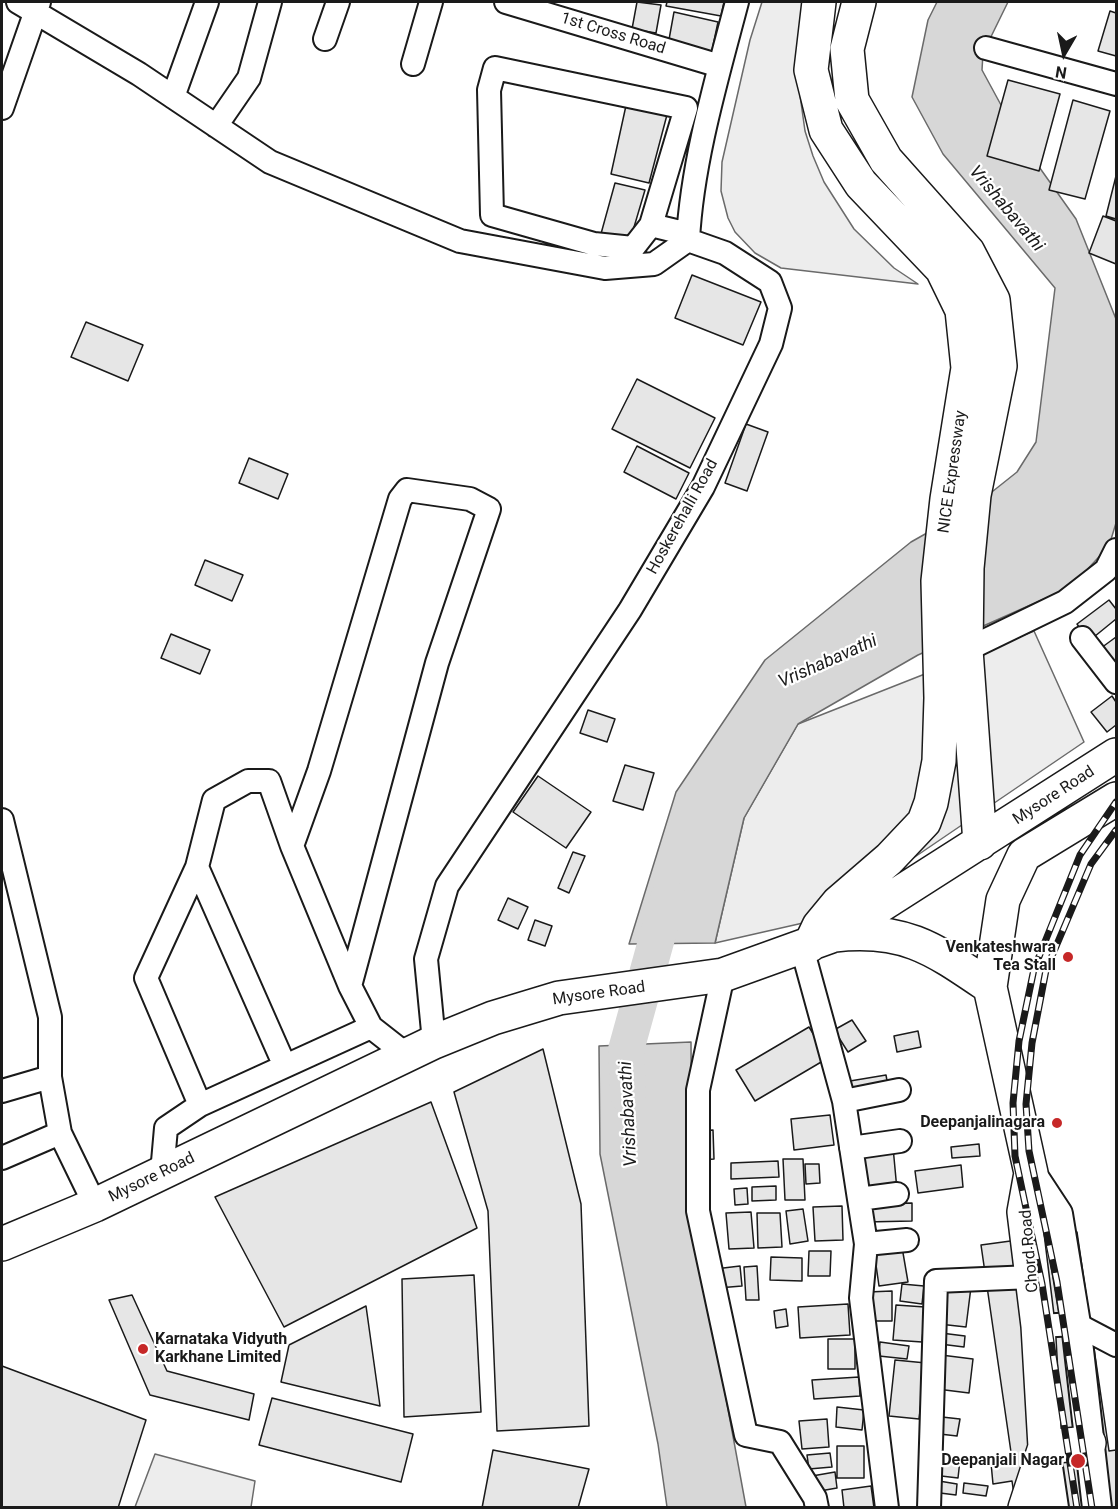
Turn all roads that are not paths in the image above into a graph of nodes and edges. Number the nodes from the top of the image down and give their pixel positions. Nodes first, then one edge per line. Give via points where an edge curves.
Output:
1 (207, 2) edge
2 (270, 2) edge
3 (338, 2) edge
4 (431, 2) edge
5 (506, 2) edge
6 (738, 2) edge
7 (819, 2) edge
8 (859, 2) edge
9 (31, 5) edge
10 (325, 39) dead end
11 (986, 48) dead end
12 (10, 60) edge
13 (413, 63) dead end
14 (720, 66) junction
15 (1116, 84) edge
16 (173, 97) junction
17 (2, 108) edge
18 (216, 126) junction
19 (651, 225) junction
20 (688, 237) junction
21 (961, 497) junction
22 (1116, 550) edge
23 (1082, 638) dead end
24 (957, 643) junction
25 (1116, 682) edge
26 (1116, 755) edge
27 (1116, 799) edge
28 (2, 820) edge
29 (980, 843) junction
30 (292, 846) junction
31 (197, 867) junction
32 (815, 943) junction
33 (723, 975) junction
34 (350, 987) junction
35 (990, 987) junction
36 (371, 1027) junction
37 (421, 1049) junction
38 (284, 1064) junction
39 (50, 1077) junction
40 (899, 1090) dead end
41 (2, 1091) edge
42 (844, 1101) junction
43 (200, 1105) junction
44 (60, 1132) junction
45 (900, 1141) dead end
46 (851, 1148) junction
47 (2, 1158) edge
48 (162, 1173) junction
49 (1031, 1173) junction
50 (897, 1194) dead end
51 (859, 1199) junction
52 (95, 1205) junction
53 (907, 1240) dead end
54 (2, 1244) edge
55 (866, 1244) junction
56 (1032, 1277) junction
57 (1076, 1324) junction
58 (1038, 1326) junction
59 (1116, 1345) edge
60 (1089, 1443) junction
61 (1046, 1447) junction
62 (817, 1508) edge
63 (887, 1508) edge
64 (929, 1508) edge
65 (1025, 1508) edge
66 (1053, 1508) edge
67 (1097, 1508) edge

1 - 16 street
2 - 18 street via 249,78
3 - 10 street
4 - 13 street
5 - 14 street, 1st Cross Road
6 - 14 street
7 - 21 highway, NICE Expressway via 812,69 826,130 861,184 942,269 962,310 969,368
8 - 21 highway, NICE Expressway via 847,49 852,100 886,160 968,252 993,300 1000,366
9 - 12 street
9 - 16 street
11 - 15 street
12 - 17 street
14 - 20 street
16 - 18 street
18 - 20 street via 270,162 460,241 605,268 654,264
19 - 19 street via 686,108 495,68 489,90 492,215 594,244 633,248
19 - 20 street, Hoskerehalli Road
20 - 37 street, Hoskerehalli Road via 725,253 770,282 780,308 771,344 703,487 636,600 447,886 426,959
21 - 24 highway, NICE Expressway via 967,568
22 - 24 street via 1106,570 1065,603
23 - 25 street
24 - 29 highway, NICE Expressway
24 - 32 highway, NICE Expressway via 941,698 939,761 924,822 838,903 819,926
26 - 29 highway, Mysore Road
27 - 35 highway, Mysore Road via 1024,855 1003,900
28 - 39 street via 50,1017
29 - 32 highway, Mysore Road
30 - 31 street via 269,781 248,781 214,800
30 - 34 street
30 - 34 street via 319,771 400,499 407,490 470,499 489,509 437,663
31 - 38 street
31 - 43 street via 146,978
32 - 33 highway, Mysore Road
32 - 35 highway via 866,932 903,937 936,951
32 - 42 street
33 - 37 highway, Mysore Road via 567,997 494,1018
33 - 62 street via 698,1090 698,1211 746,1435 780,1442 815,1498
34 - 36 street
35 - 49 highway, Chord Road
36 - 37 street
36 - 38 street
37 - 48 highway, Mysore Road
38 - 43 street
39 - 41 street
39 - 44 street
40 - 42 street
42 - 46 street
43 - 48 street via 166,1128
44 - 47 street
44 - 52 street
45 - 46 street
46 - 51 street
48 - 52 highway, Mysore Road
49 - 56 highway, Chord Road via 1024,1212
49 - 57 main road via 1058,1214
50 - 51 street
51 - 55 street
52 - 54 highway, Mysore Road
53 - 55 street
55 - 63 street via 861,1298
56 - 58 highway, Chord Road
56 - 64 street via 936,1281
57 - 58 street
57 - 59 street
57 - 60 main road
58 - 61 highway, Chord Road
60 - 61 highway
60 - 67 main road
61 - 65 highway
61 - 66 main road

